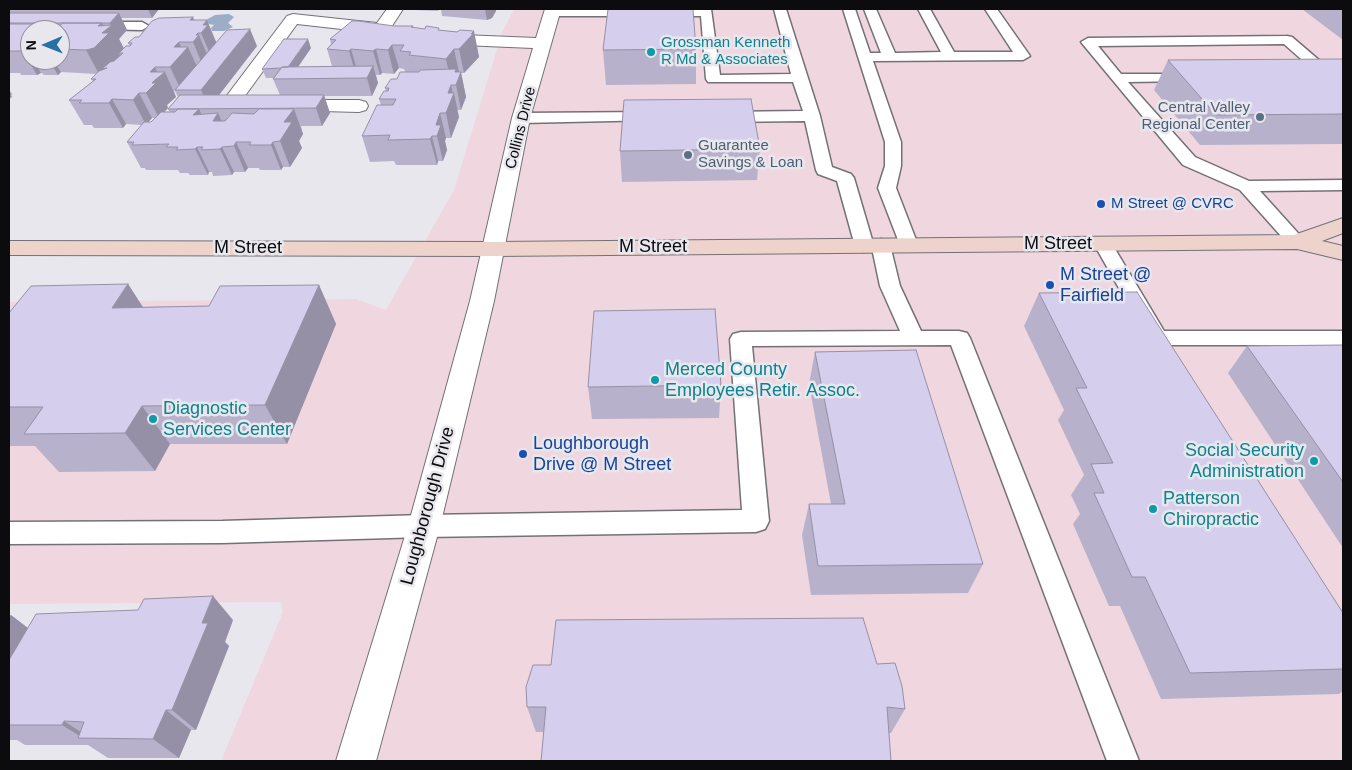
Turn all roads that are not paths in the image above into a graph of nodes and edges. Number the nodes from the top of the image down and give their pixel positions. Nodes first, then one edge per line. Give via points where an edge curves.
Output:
1 (395, 9) edge
2 (780, 9) edge
3 (849, 9) edge
4 (870, 9) edge
5 (924, 9) edge
6 (991, 9) edge
7 (706, 10) edge
8 (553, 11) edge
9 (84, 26) edge
10 (142, 26) dead end
11 (382, 28) junction
12 (400, 33) edge
13 (418, 38) edge
14 (544, 43) junction
15 (950, 56) junction
16 (866, 57) junction
17 (890, 57) junction
18 (1310, 76) edge
19 (1204, 77) edge
20 (799, 78) junction
21 (1117, 78) junction
22 (359, 106) dead end
23 (812, 116) junction
24 (667, 117) edge
25 (705, 117) edge
26 (521, 118) junction
27 (1343, 184) edge
28 (1246, 186) junction
29 (1343, 225) edge
30 (1297, 242) junction
31 (1103, 244) junction
32 (872, 246) junction
33 (909, 246) junction
34 (9, 248) edge
35 (494, 248) junction
36 (1343, 253) edge
37 (914, 338) junction
38 (1343, 338) edge
39 (424, 526) junction
40 (9, 533) edge
41 (356, 761) edge
42 (1123, 761) edge

1 - 11 street
2 - 20 lane
3 - 16 lane
4 - 17 lane
5 - 15 lane
6 - 15 lane via 1024,56
7 - 8 lane
7 - 20 lane via 713,79
8 - 14 street, Collins Drive
9 - 10 lane
11 - 12 street
11 - 22 street via 293,19 228,106
13 - 14 street
14 - 26 street, Collins Drive
15 - 17 lane
16 - 17 lane
16 - 33 lane via 893,142 893,166 887,188
18 - 21 lane via 1329,76 1287,40 1088,42
19 - 21 lane
20 - 23 lane
21 - 28 lane via 1189,161
23 - 25 lane
23 - 32 lane via 824,170 845,178
24 - 26 lane
26 - 35 street, Collins Drive
27 - 28 lane
28 - 30 lane
29 - 30 street, M Street
30 - 31 street, M Street
30 - 36 street, M Street
31 - 33 street, M Street
31 - 38 lane via 1152,347
32 - 33 street, M Street
32 - 35 street, M Street
32 - 37 lane
34 - 35 street, M Street
35 - 39 street, Loughborough Drive
37 - 39 lane via 741,339 756,521
37 - 42 lane via 959,338
39 - 40 lane via 222,532
39 - 41 street, Loughborough Drive

